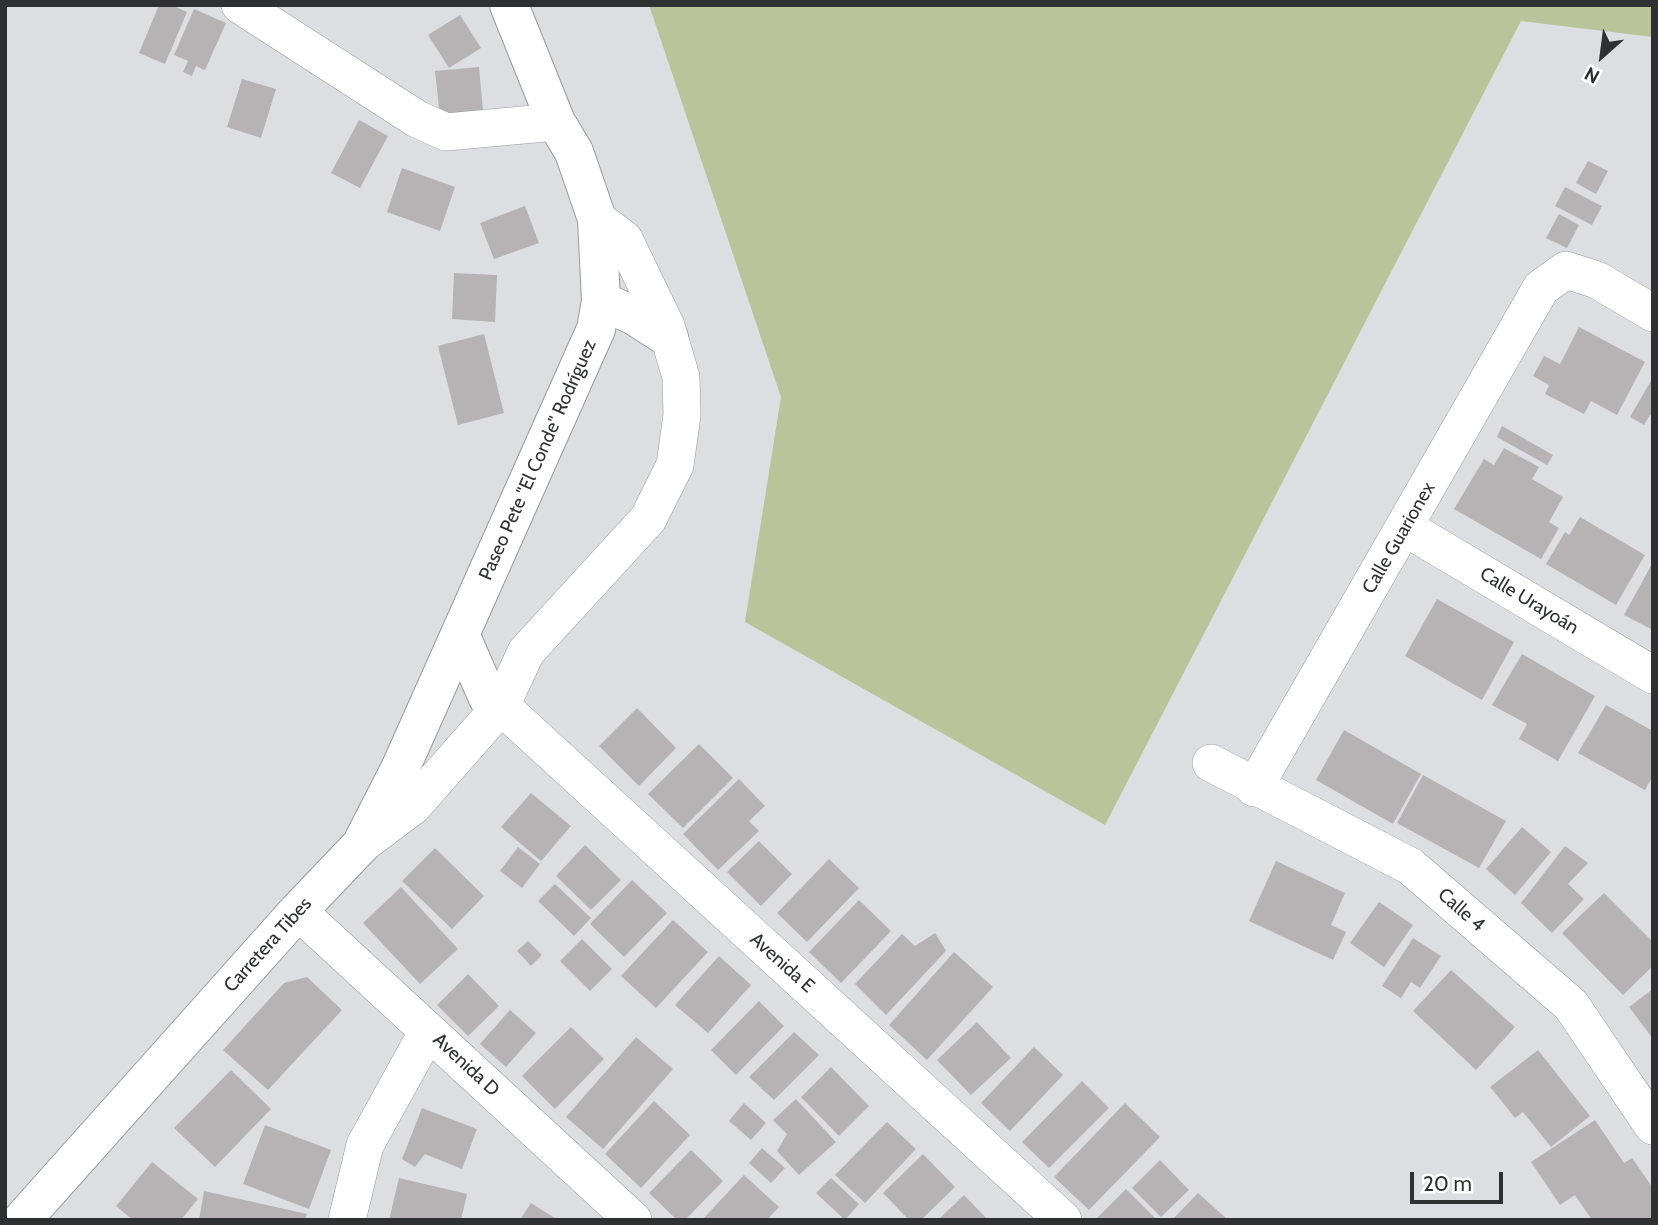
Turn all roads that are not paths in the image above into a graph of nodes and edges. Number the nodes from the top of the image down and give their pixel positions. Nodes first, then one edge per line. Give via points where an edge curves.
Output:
1 (240, 5) edge
2 (509, 5) edge
3 (556, 122) junction
4 (597, 219) junction
5 (601, 301) junction
6 (1653, 313) edge
7 (669, 338) junction
8 (1406, 528) junction
9 (460, 634) junction
10 (1653, 675) edge
11 (501, 706) junction
12 (1211, 763) dead end
13 (1254, 788) junction
14 (361, 845) junction
15 (298, 911) junction
16 (428, 1031) junction
17 (1653, 1125) edge
18 (22, 1220) edge
19 (347, 1220) edge
20 (634, 1220) edge
21 (1063, 1220) edge

1 - 3 street via 417,119 446,132
2 - 3 street, Paseo Pete "El Conde" Rodríguez
3 - 4 street, Paseo Pete "El Conde" Rodríguez via 574,152
4 - 5 street, Paseo Pete "El Conde" Rodríguez
4 - 7 street via 624,239
5 - 7 street via 633,314
5 - 9 street, Paseo Pete "El Conde" Rodríguez via 596,329 568,398
6 - 8 street, Calle Guarionex via 1597,280 1566,270 1541,288
7 - 11 street via 681,377 682,415 675,465 648,519 526,652
8 - 10 street, Calle Urayoán
8 - 13 street, Calle Guarionex
9 - 11 street via 488,698
9 - 14 street, Carretera Tibes
11 - 14 street via 413,806
11 - 21 street, Avenida E
12 - 13 street, Calle 4
13 - 17 street, Calle 4 via 1410,866 1571,1005
14 - 15 street, Carretera Tibes
15 - 16 street, Avenida D
15 - 18 street, Carretera Tibes
16 - 19 street via 365,1145
16 - 20 street, Avenida D

